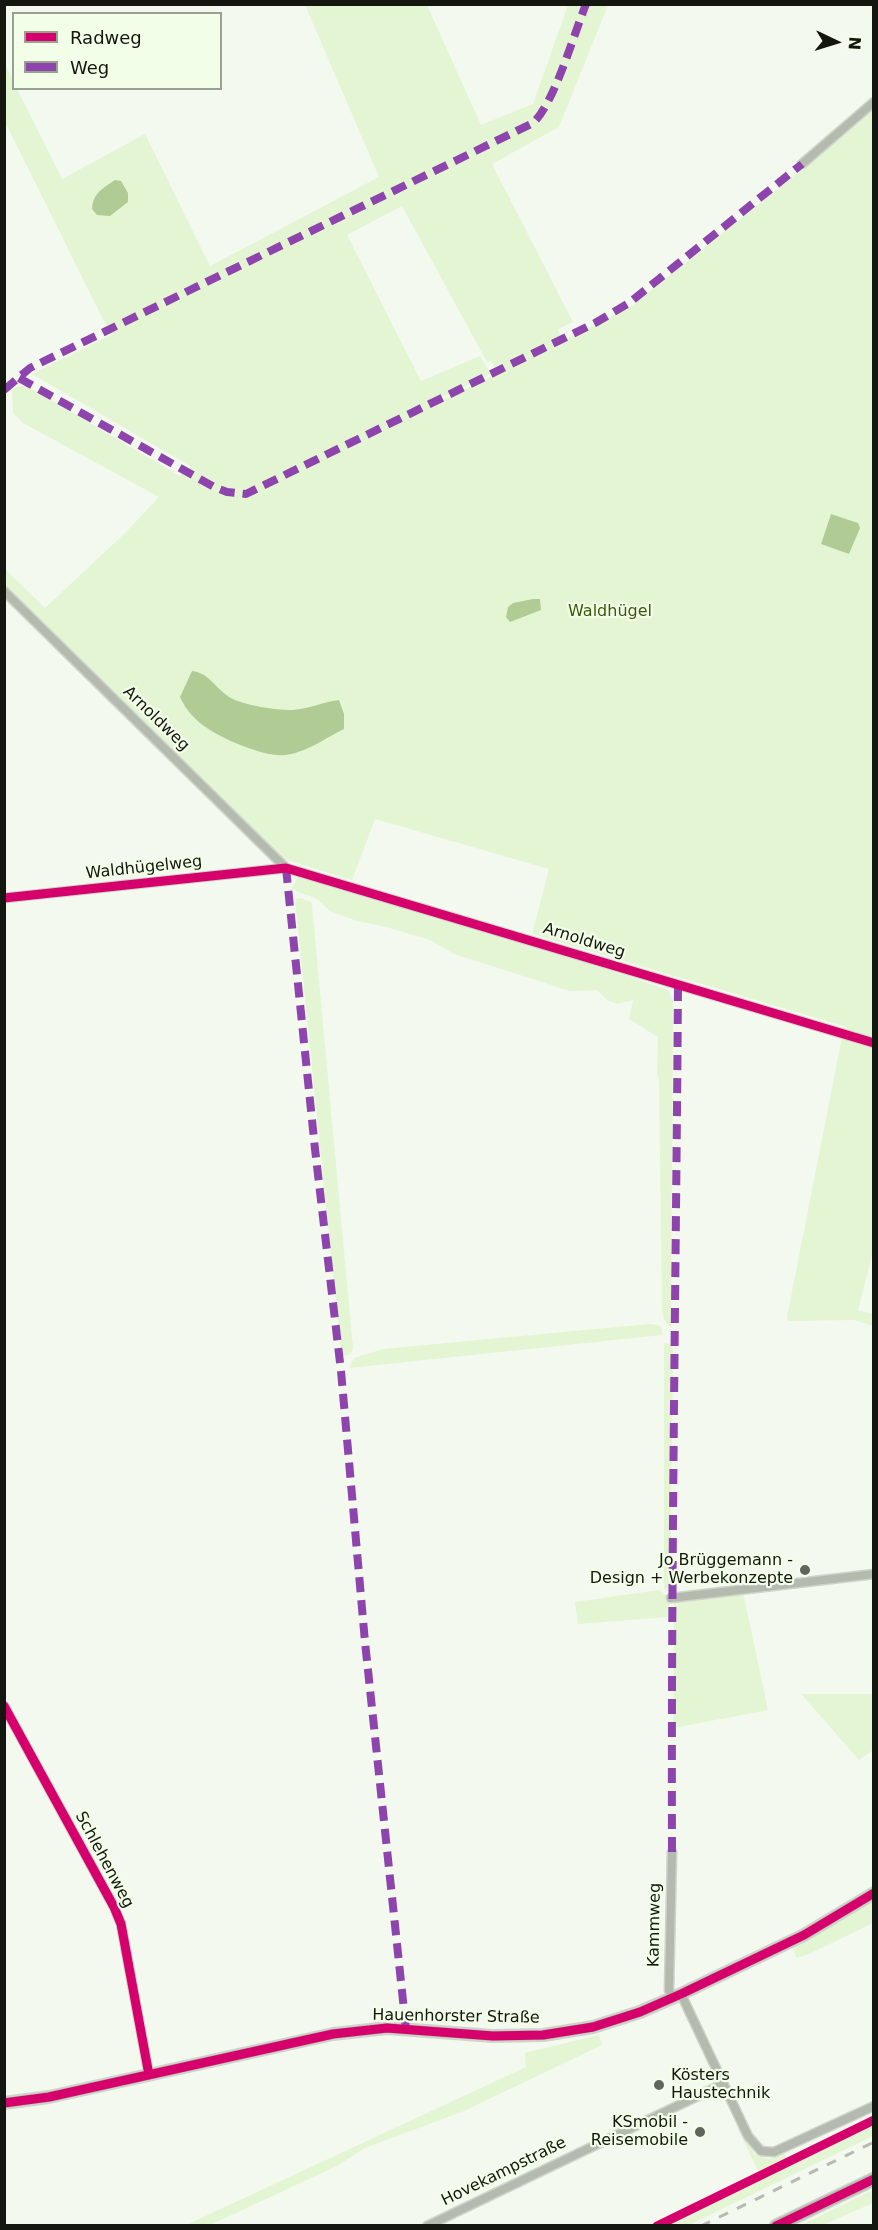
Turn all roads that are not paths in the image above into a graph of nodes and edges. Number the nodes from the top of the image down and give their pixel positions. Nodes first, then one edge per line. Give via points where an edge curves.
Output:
1 (873, 102) edge
2 (802, 164) dead end
3 (4, 591) edge
4 (286, 868) junction
5 (4, 898) edge
6 (873, 1043) edge
7 (873, 1574) edge
8 (671, 1598) dead end
9 (4, 1706) edge
10 (672, 1852) dead end
11 (873, 1893) edge
12 (677, 1996) junction
13 (149, 2075) junction
14 (723, 2084) junction
15 (4, 2103) edge
16 (873, 2106) edge
17 (873, 2179) edge
18 (427, 2226) edge
19 (776, 2226) edge

1 - 2 street
3 - 4 street, Arnoldweg
4 - 5 street, Waldhügelweg
4 - 6 street, Arnoldweg
7 - 8 street
9 - 13 street, Schlehenweg via 121,1924
10 - 12 street, Kammweg via 669,1990
11 - 12 street, Hauenhorster Straße via 804,1935
12 - 13 street, Hauenhorster Straße via 593,2027 543,2035 493,2036 387,2028 333,2034
12 - 14 street
13 - 15 street, Hauenhorster Straße
14 - 16 street via 752,2142 767,2153
14 - 18 street, Hovekampstraße
17 - 19 main road

